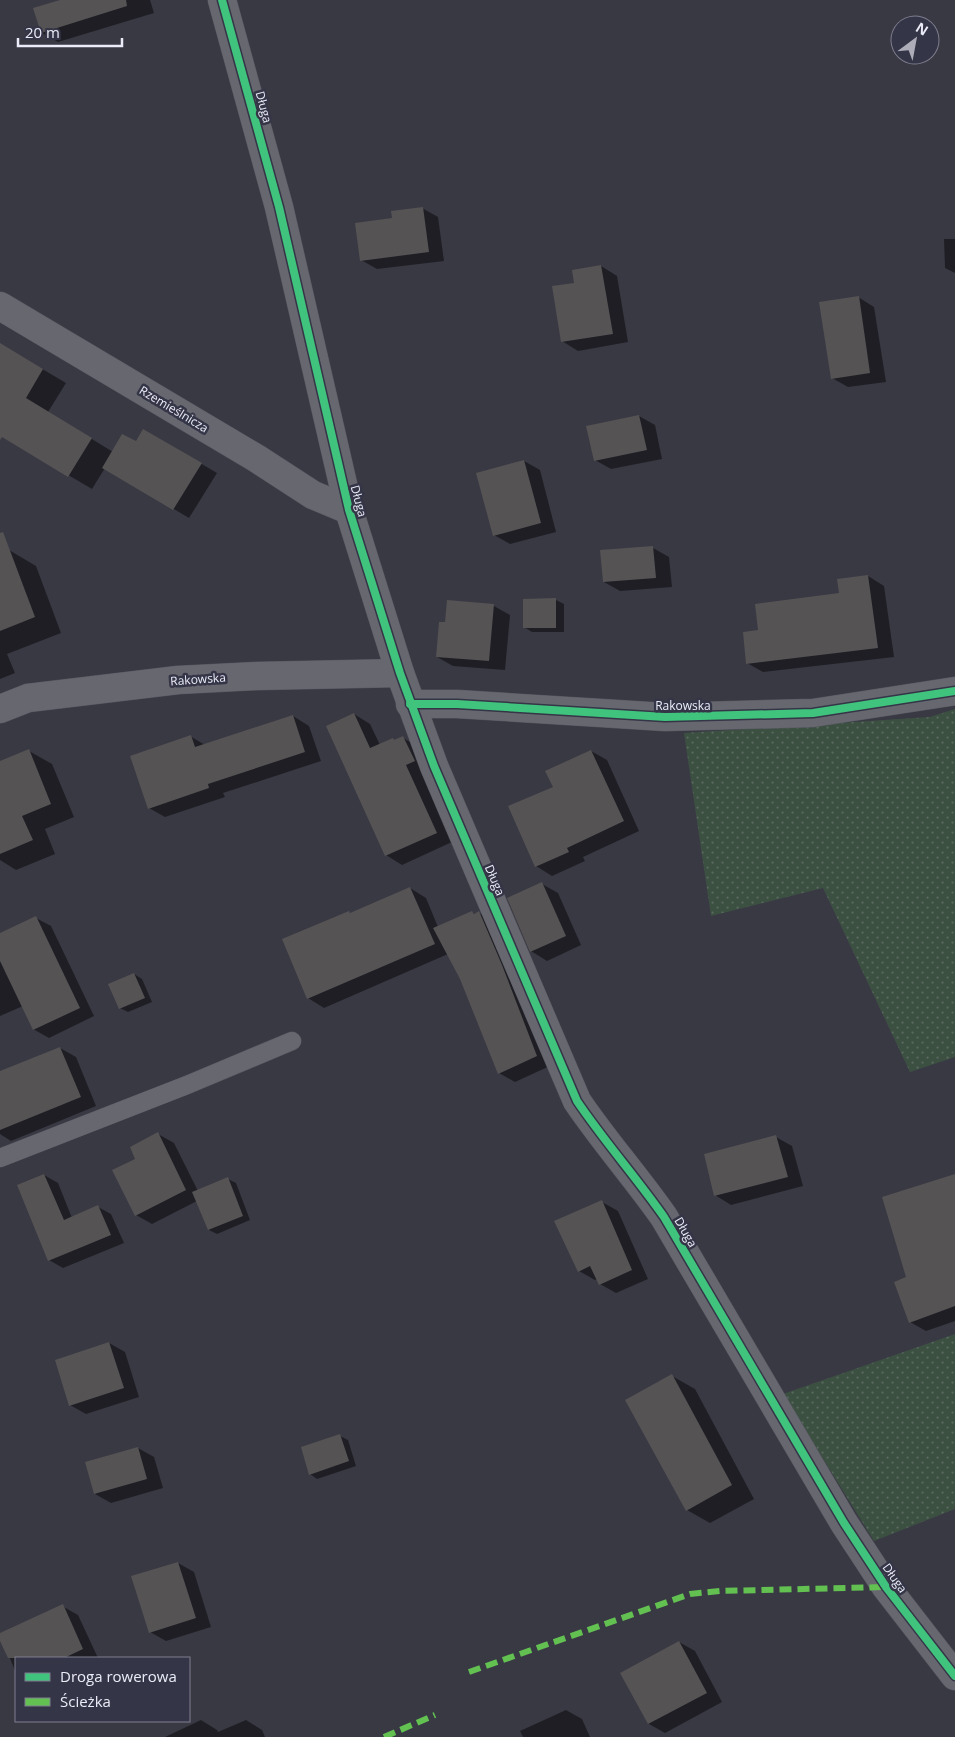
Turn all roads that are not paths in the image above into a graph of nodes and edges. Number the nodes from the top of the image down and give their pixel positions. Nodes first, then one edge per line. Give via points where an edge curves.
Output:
1 (222, 0) edge
2 (0, 306) edge
3 (349, 510) junction
4 (400, 673) junction
5 (955, 691) edge
6 (410, 704) junction
7 (0, 709) edge
8 (292, 1041) dead end
9 (0, 1158) edge
10 (955, 1676) edge

1 - 3 street, Długa via 279,207
2 - 3 street, Rzemieślnicza via 313,495
3 - 4 street, Długa
4 - 6 street, Długa
4 - 7 street, Rakowska via 178,680 28,698
5 - 6 street, Rakowska via 813,713 665,717
6 - 10 street, Długa via 577,1101 664,1217 844,1523 886,1587
8 - 9 lane

